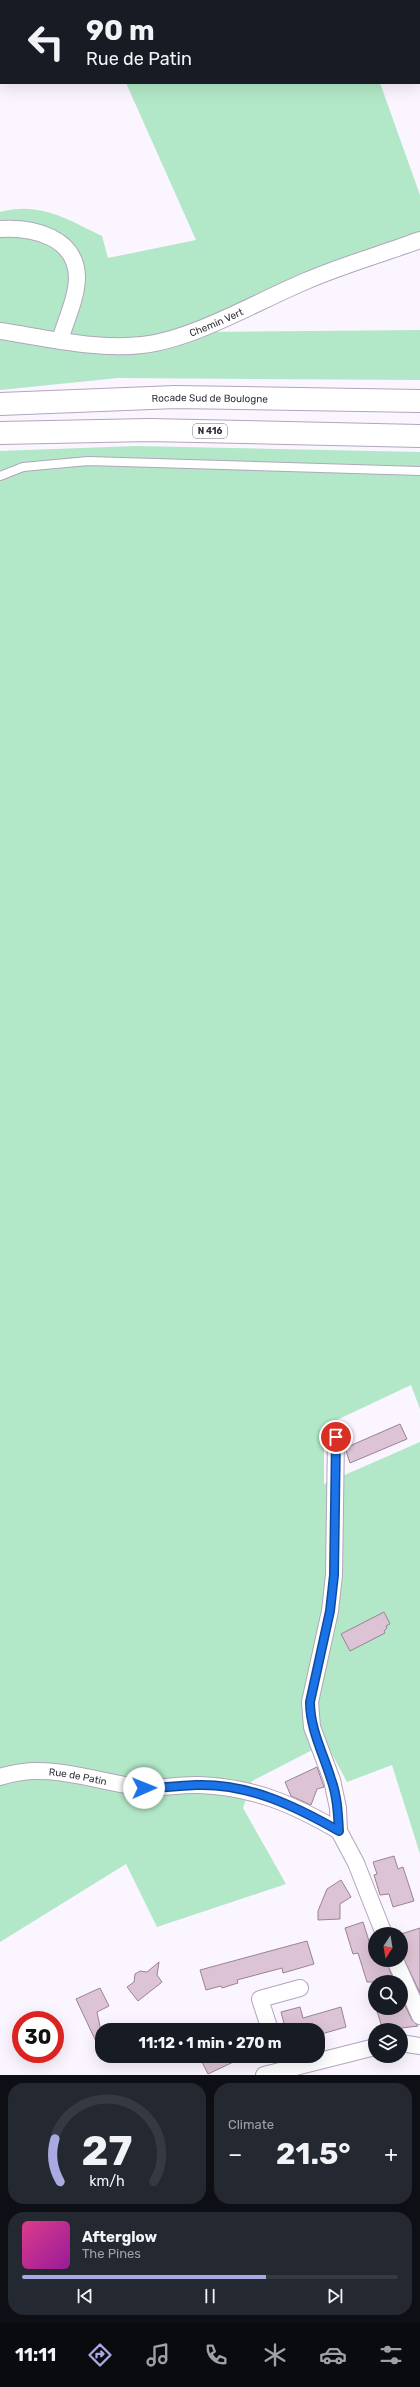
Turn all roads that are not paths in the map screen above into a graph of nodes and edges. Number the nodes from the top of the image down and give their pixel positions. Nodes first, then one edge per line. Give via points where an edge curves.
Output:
1 (0, 229) edge
2 (420, 240) edge
3 (0, 331) edge
4 (60, 340) junction
5 (420, 401) edge
6 (0, 404) edge
7 (0, 434) edge
8 (420, 436) edge
9 (420, 471) edge
10 (0, 476) edge
11 (336, 1437) dead end
12 (0, 1777) edge
13 (339, 1831) junction
14 (381, 1927) edge
15 (398, 1967) edge
16 (300, 1988) dead end
17 (420, 2016) edge
18 (268, 2023) edge
19 (408, 2044) edge
20 (420, 2046) edge
21 (368, 2048) edge
22 (325, 2055) edge
23 (280, 2063) edge
24 (264, 2075) edge

1 - 4 street via 31,230 47,235 68,250 77,277 76,290
2 - 4 street, Chemin Vert via 307,280 195,330 160,342 124,346
3 - 4 street, Chemin Vert
5 - 6 highway, Rocade Sud de Boulogne via 176,397
7 - 8 highway, N 416 via 156,430
9 - 10 lane via 88,461 23,467
11 - 13 street via 334,1575 330,1611 310,1712 312,1727 332,1780 338,1808
12 - 13 street, Rue de Patin via 47,1770 144,1788 216,1786 288,1803
13 - 14 street via 356,1863
15 - 17 street
16 - 18 street via 260,1999
19 - 20 street
21 - 22 street
23 - 24 street

